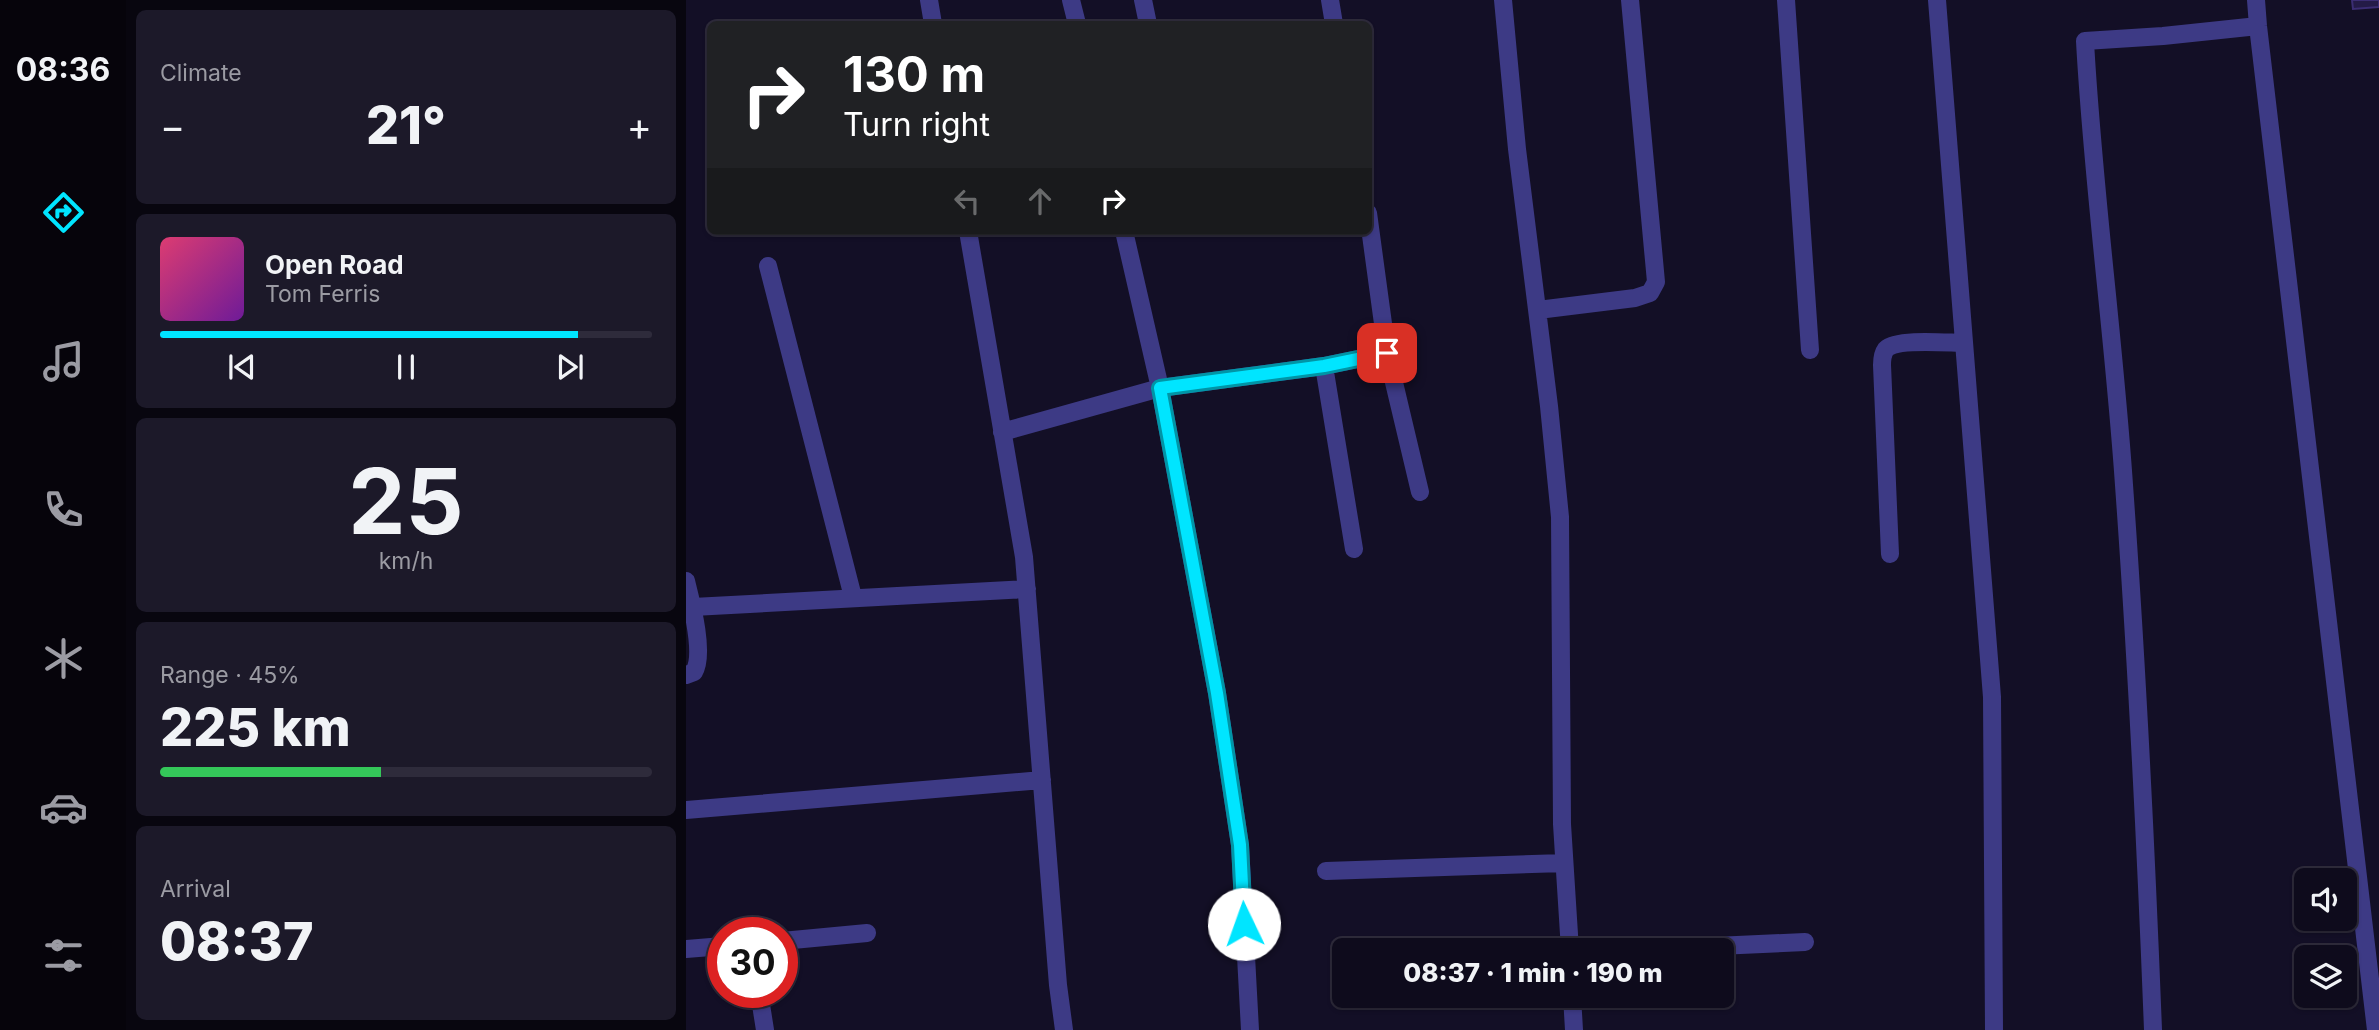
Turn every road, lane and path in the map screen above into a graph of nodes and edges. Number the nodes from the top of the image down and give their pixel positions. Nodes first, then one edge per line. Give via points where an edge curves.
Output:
1 (929, 0) edge
2 (1071, 0) edge
3 (1143, 0) edge
4 (1330, 0) edge
5 (1503, 0) edge
6 (1630, 0) edge
7 (1786, 0) edge
8 (1937, 0) edge
9 (2256, 0) edge
10 (932, 21) edge
11 (1076, 21) edge
12 (1147, 21) edge
13 (1334, 21) edge
14 (2258, 26) junction
15 (969, 235) edge
16 (1125, 235) edge
17 (1371, 235) edge
18 (768, 266) dead end
19 (1538, 310) junction
20 (1965, 343) junction
21 (1810, 350) dead end
22 (1387, 353) junction
23 (1324, 366) junction
24 (1160, 388) junction
25 (1002, 432) junction
26 (1420, 492) dead end
27 (1354, 549) dead end
28 (1890, 554) dead end
29 (686, 581) edge
30 (1027, 589) junction
31 (853, 597) junction
32 (693, 607) junction
33 (686, 675) edge
34 (1042, 780) junction
35 (686, 810) edge
36 (1564, 863) junction
37 (1326, 871) dead end
38 (867, 933) dead end
39 (1569, 938) edge
40 (798, 939) edge
41 (1805, 942) dead end
42 (1734, 945) edge
43 (707, 947) edge
44 (686, 949) edge
45 (762, 1008) edge
46 (1573, 1008) edge
47 (765, 1030) edge
48 (1064, 1030) edge
49 (1250, 1030) edge
50 (1574, 1030) edge
51 (1994, 1030) edge
52 (2152, 1030) edge
53 (2376, 1030) edge

1 - 10 street
2 - 11 street
3 - 12 street
4 - 13 street
5 - 19 street
6 - 19 street via 1656,282 1650,293 1635,298
7 - 21 street
8 - 20 street
9 - 14 street
14 - 52 street via 2085,41 2124,484
14 - 53 street
15 - 25 street
16 - 24 street
17 - 22 street
18 - 31 street
19 - 36 street via 1560,517
20 - 28 street via 1904,343 1885,351
20 - 51 street via 1992,697
22 - 23 street
22 - 26 street
23 - 24 street
23 - 27 street
24 - 25 street
24 - 49 street via 1217,693 1240,845
25 - 30 street
29 - 32 street
30 - 31 street
30 - 34 street
31 - 32 street
32 - 33 street via 698,661 694,672
34 - 35 street
34 - 48 street
36 - 37 street
36 - 39 street
38 - 40 street
41 - 42 street
43 - 44 street
45 - 47 street
46 - 50 street

